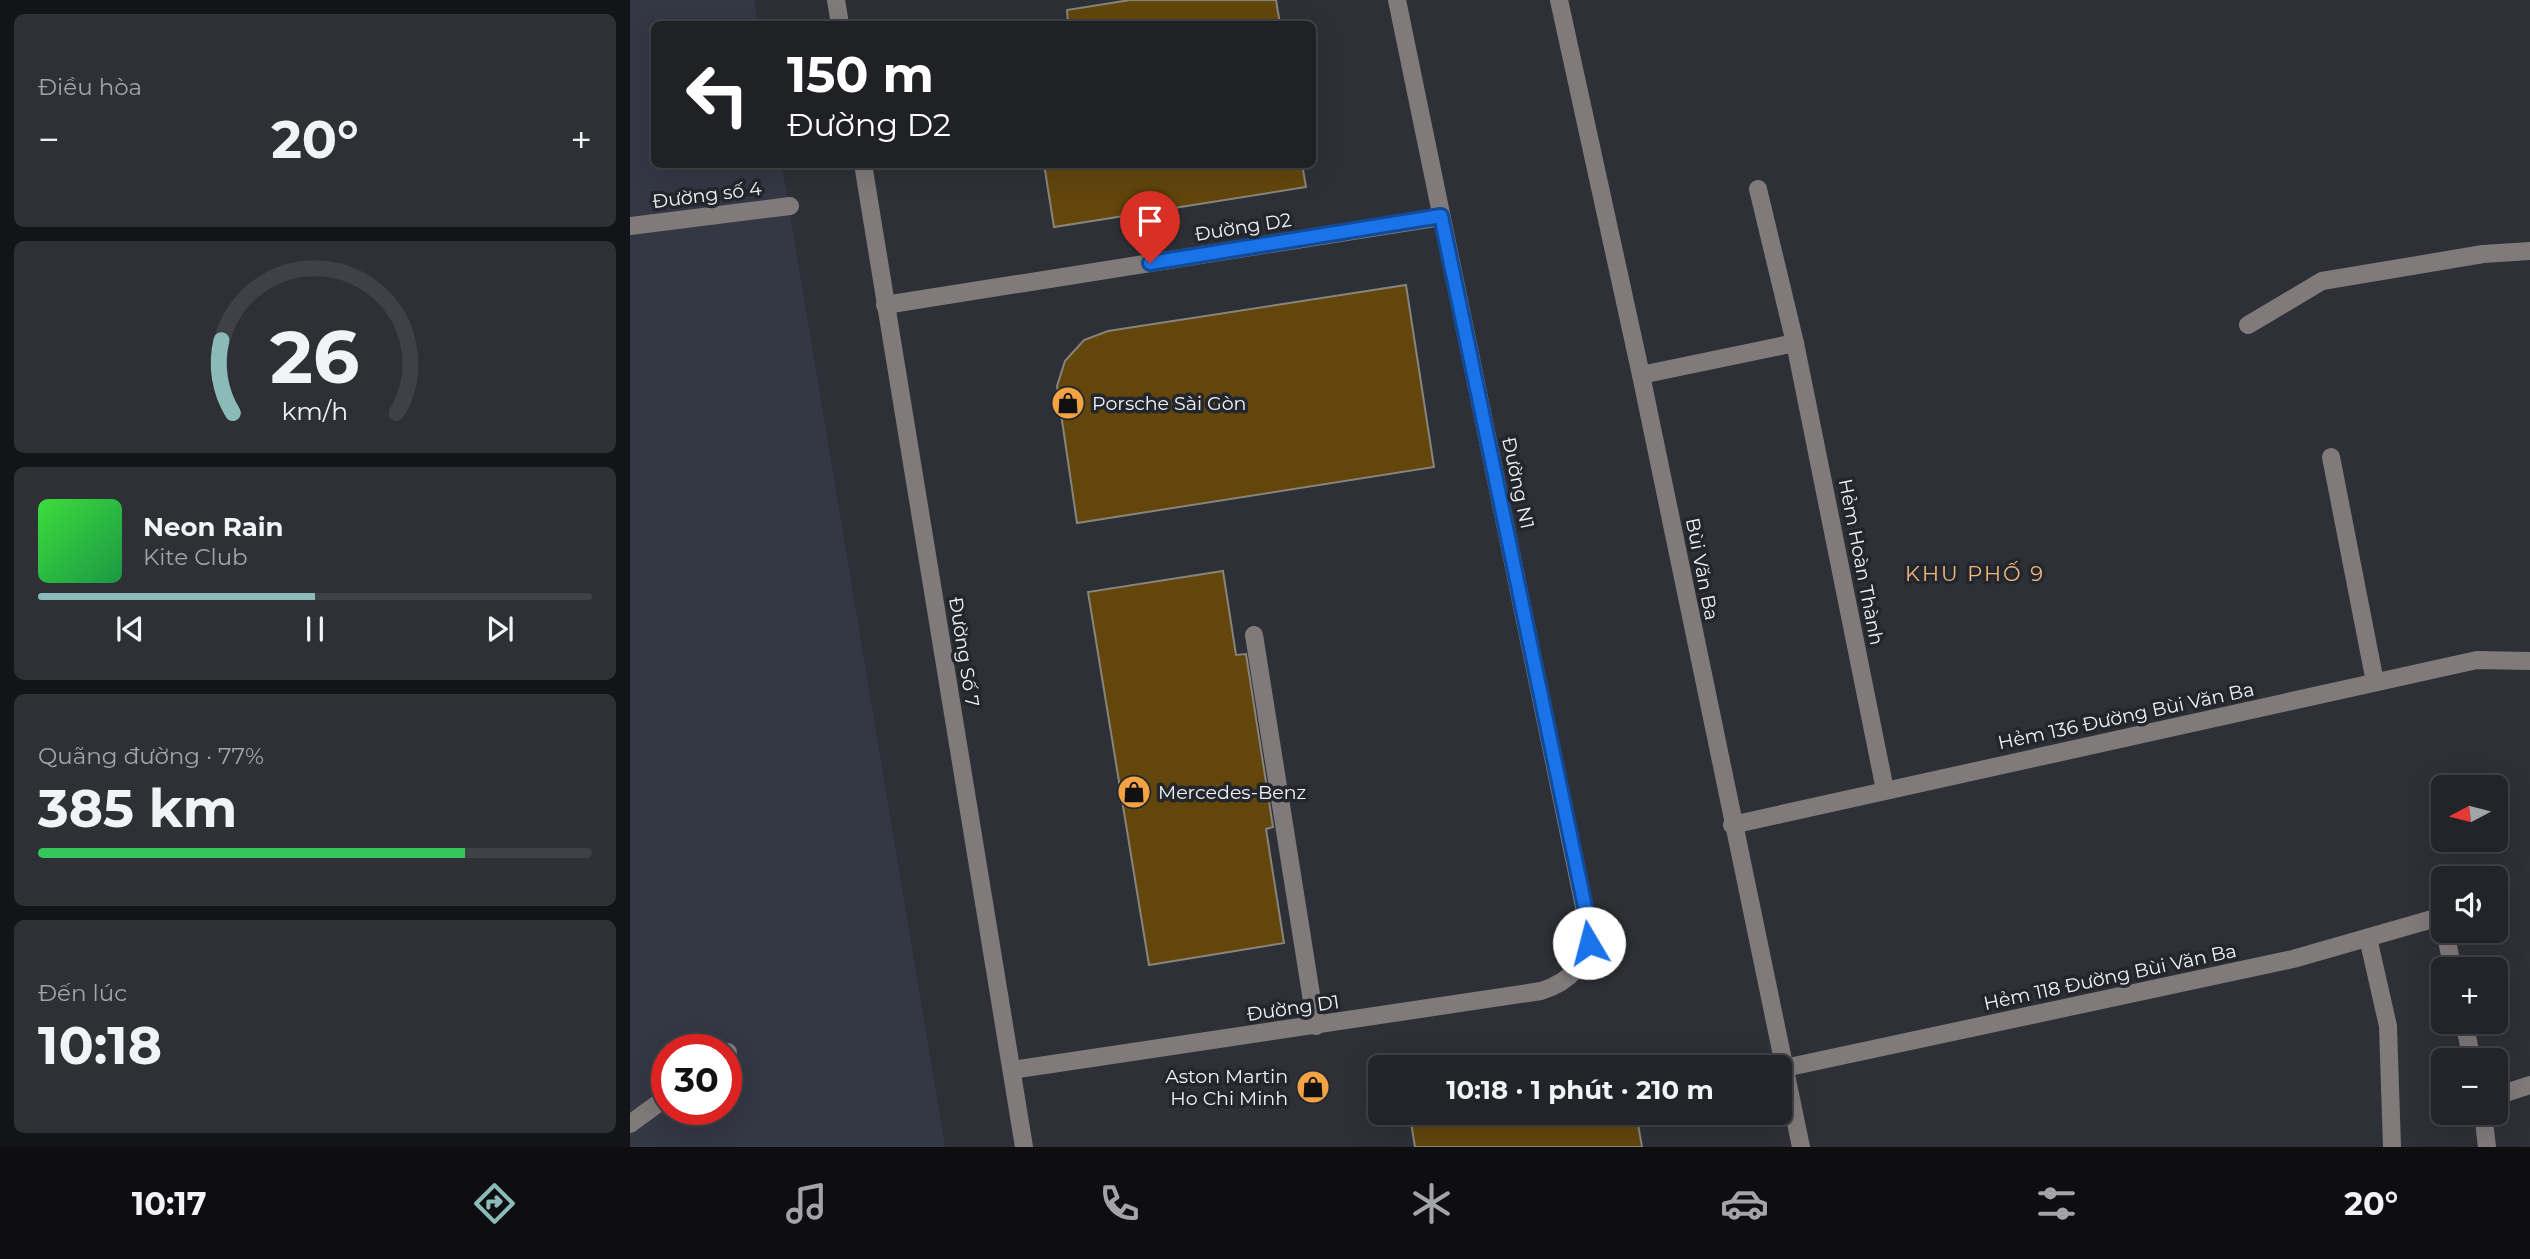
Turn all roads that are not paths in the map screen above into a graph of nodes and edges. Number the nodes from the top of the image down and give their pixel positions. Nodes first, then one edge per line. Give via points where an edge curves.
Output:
1 (836, 0) edge
2 (1397, 0) edge
3 (1559, 0) edge
4 (840, 21) edge
5 (864, 168) edge
6 (1758, 189) dead end
7 (790, 206) dead end
8 (1441, 216) junction
9 (630, 226) edge
10 (2530, 251) edge
11 (885, 305) junction
12 (2248, 325) dead end
13 (1795, 342) junction
14 (1641, 375) junction
15 (2331, 457) dead end
16 (1254, 635) dead end
17 (2530, 661) edge
18 (2375, 682) junction
19 (1885, 790) junction
20 (1732, 825) junction
21 (2431, 925) edge
22 (2368, 938) junction
23 (1575, 972) joint
24 (1316, 1026) junction
25 (1779, 1055) edge
26 (1792, 1066) edge
27 (1012, 1070) junction
28 (2530, 1085) edge
29 (2508, 1092) edge
30 (651, 1109) edge
31 (1792, 1110) edge
32 (630, 1124) edge
33 (2484, 1125) edge
34 (1024, 1147) edge
35 (1801, 1147) edge
36 (2392, 1147) edge
37 (2487, 1147) edge

1 - 4 street
2 - 8 street, Đường N1
3 - 14 street, Bùi Văn Ba
5 - 11 street, Đường Số 7
6 - 13 street, Hẻm Hoàn Thành
7 - 9 street, Đường số 4
8 - 11 street, Đường D2
8 - 23 street, Đường N1 via 1590,931 1586,954
10 - 12 street via 2483,254 2322,281
11 - 27 street, Đường Số 7
13 - 14 street
13 - 19 street, Hẻm Hoàn Thành
14 - 20 street, Bùi Văn Ba
15 - 18 street
16 - 24 street
17 - 18 street, Hẻm 136 Đường Bùi Văn Ba via 2477,660
18 - 19 street, Hẻm 136 Đường Bùi Văn Ba
19 - 20 street, Hẻm 136 Đường Bùi Văn Ba
20 - 25 street, Bùi Văn Ba
21 - 22 street, Hẻm 118 Đường Bùi Văn Ba
22 - 26 street, Hẻm 118 Đường Bùi Văn Ba via 2292,960
22 - 36 street via 2388,1026
23 - 24 street, Đường D1 via 1541,990
24 - 27 street, Đường D1
27 - 34 street, Đường Số 7
28 - 29 street
30 - 32 street
31 - 35 street, Bùi Văn Ba
33 - 37 street

